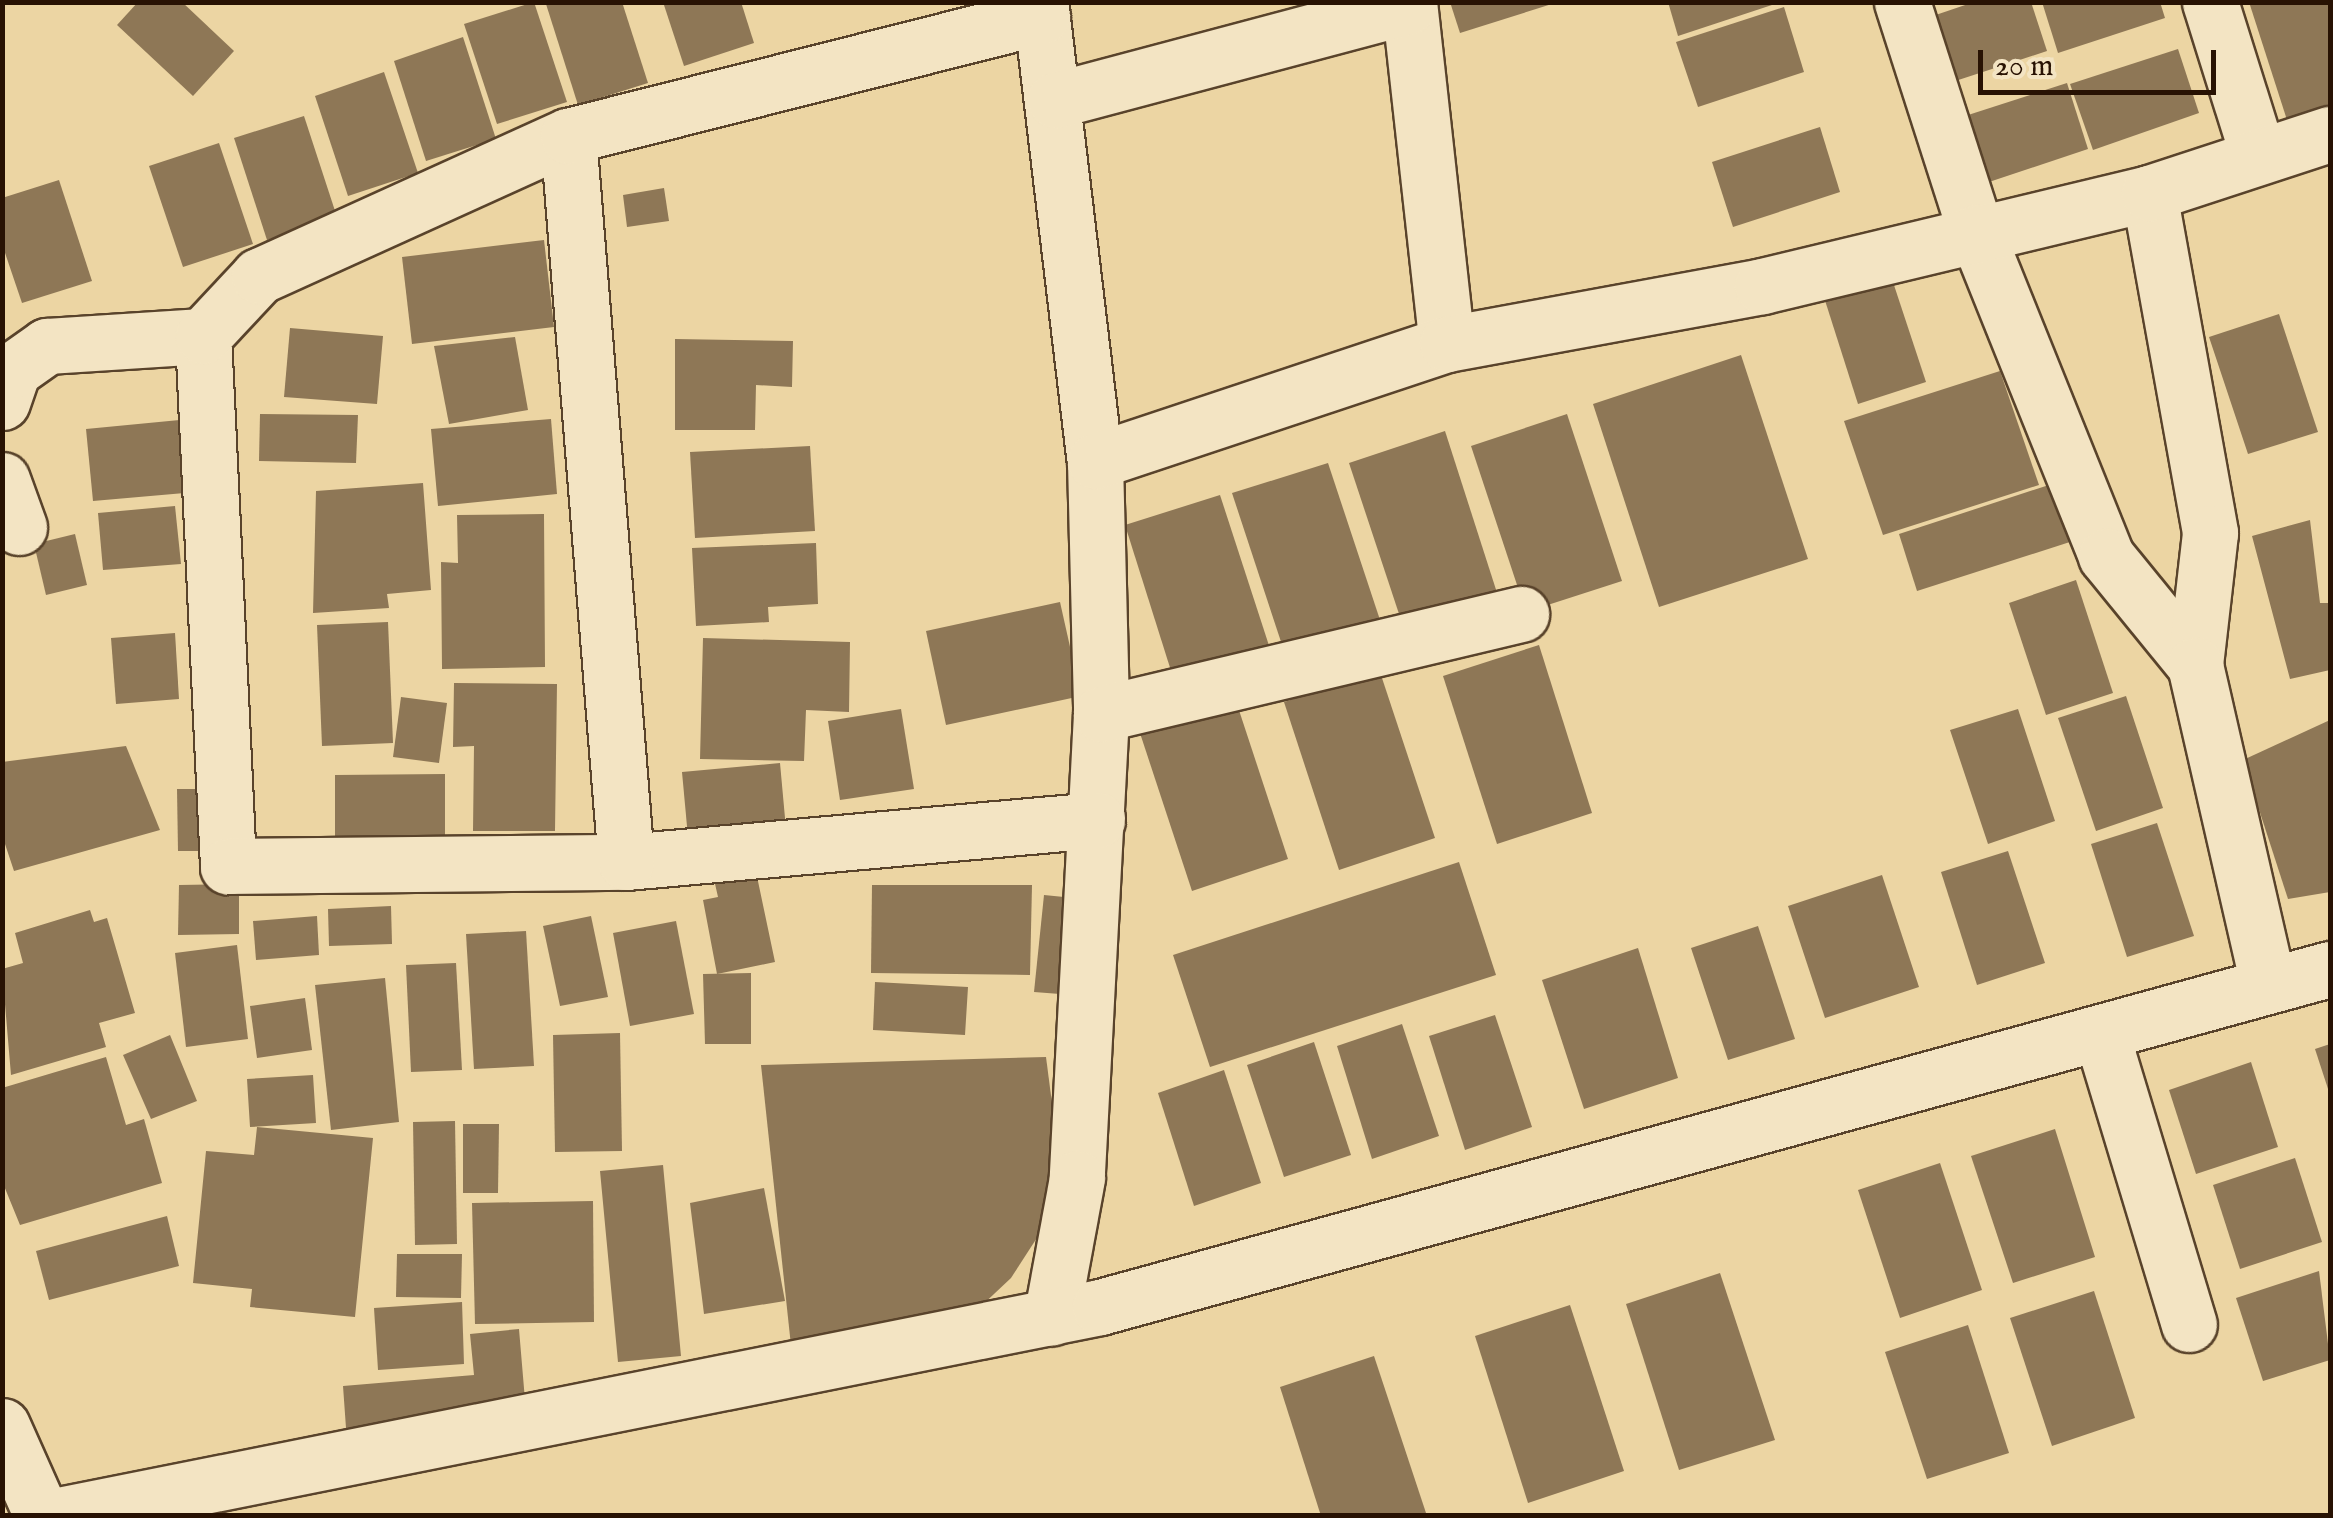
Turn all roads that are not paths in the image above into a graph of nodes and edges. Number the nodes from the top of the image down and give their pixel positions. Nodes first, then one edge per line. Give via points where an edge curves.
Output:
1 (1902, 2) edge
2 (2210, 2) edge
3 (1409, 4) edge
4 (1041, 9) edge
5 (1054, 100) junction
6 (2330, 134) edge
7 (568, 136) junction
8 (2258, 155) junction
9 (2148, 194) junction
10 (1976, 232) junction
11 (203, 336) junction
12 (1447, 344) junction
13 (2, 402) edge
14 (1095, 461) junction
15 (1521, 614) dead end
16 (2195, 665) junction
17 (1101, 714) junction
18 (1097, 820) junction
19 (626, 862) junction
20 (2330, 969) edge
21 (2268, 985) junction
22 (2101, 1033) junction
23 (1051, 1318) junction
24 (2189, 1324) dead end
25 (6, 1443) edge
26 (42, 1516) edge
27 (54, 1516) edge

1 - 10 street
2 - 8 street
3 - 5 street
3 - 12 street
4 - 5 street
4 - 7 street
5 - 14 street
6 - 8 street
7 - 11 street via 259,276
7 - 19 street
8 - 9 street
9 - 10 street
9 - 16 street via 2210,534
10 - 12 street via 1762,286
10 - 16 street via 2106,556
11 - 13 street via 47,346 13,370
11 - 19 street via 228,866
12 - 14 street
14 - 17 street
15 - 17 street
16 - 21 street
17 - 18 street
18 - 19 street
18 - 23 street via 1076,1178
20 - 21 street
21 - 22 street
22 - 23 street
22 - 24 street
23 - 27 street
25 - 26 street

